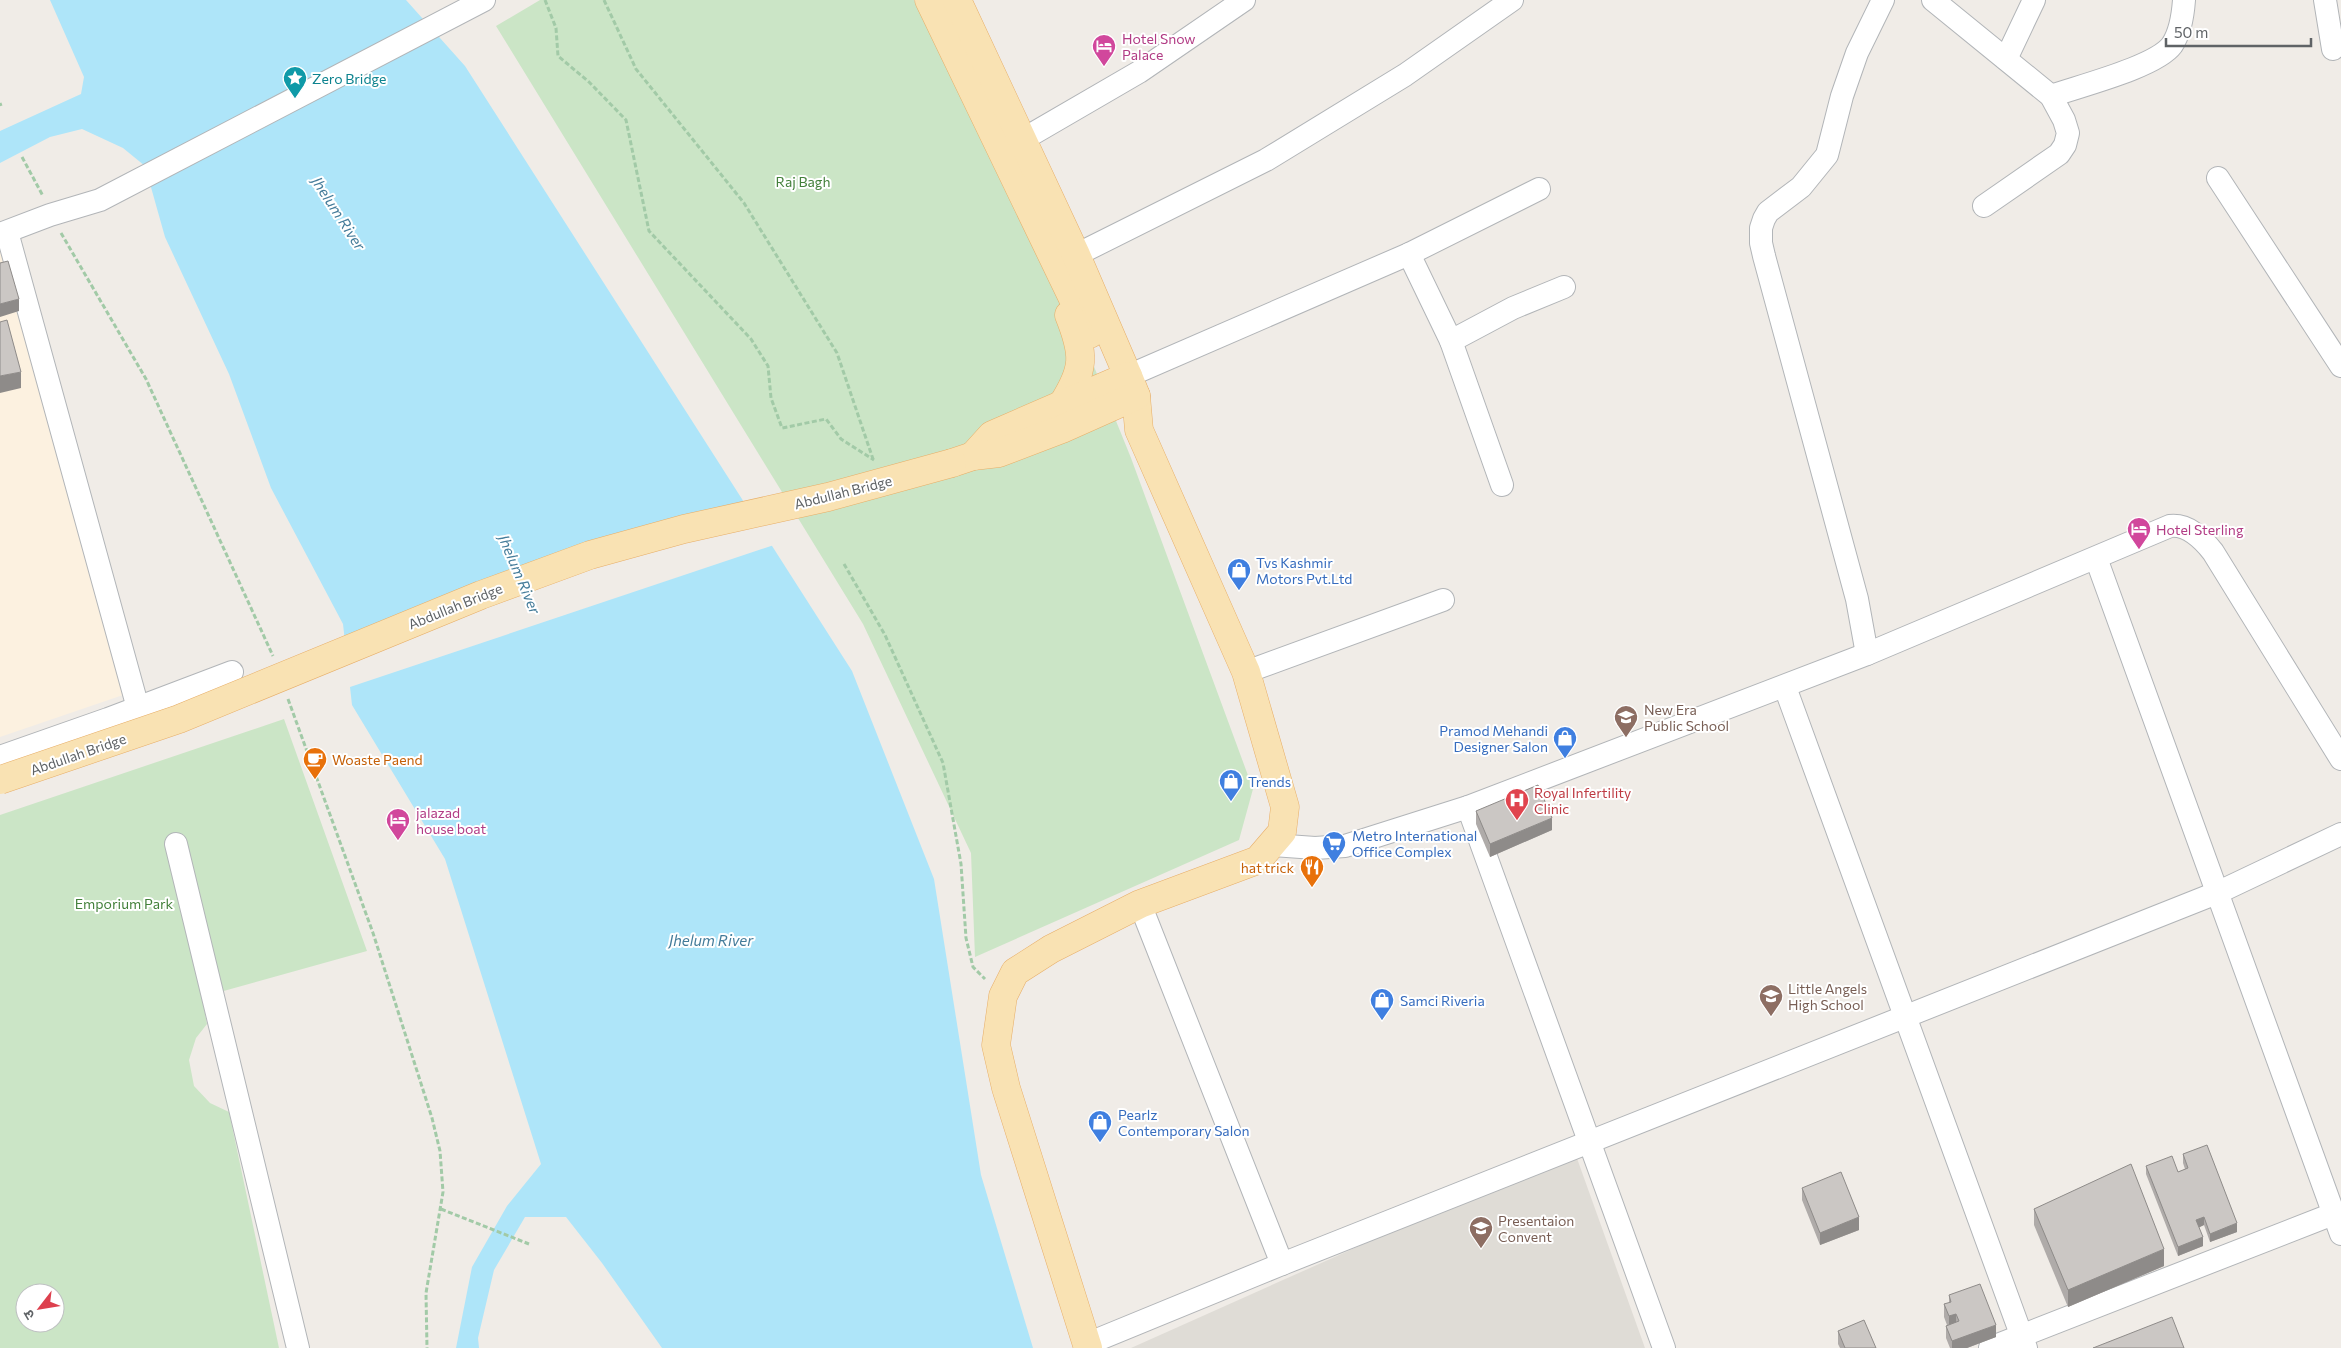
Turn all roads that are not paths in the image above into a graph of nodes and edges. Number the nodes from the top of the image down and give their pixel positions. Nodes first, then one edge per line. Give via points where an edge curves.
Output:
1 (484, 0) edge
2 (929, 0) edge
3 (957, 0) edge
4 (1244, 0) edge
5 (1512, 0) edge
6 (1883, 0) edge
7 (1933, 0) edge
8 (2034, 0) edge
9 (2184, 0) edge
10 (2325, 0) edge
11 (2333, 49) dead end
12 (2006, 59) junction
13 (2051, 96) junction
14 (1022, 140) junction
15 (2218, 178) dead end
16 (1539, 189) dead end
17 (1984, 206) dead end
18 (1031, 211) junction
19 (3, 233) edge
20 (1409, 254) junction
21 (1076, 255) junction
22 (1564, 287) dead end
23 (1451, 341) junction
24 (2341, 366) edge
25 (1124, 390) junction
26 (1062, 405) junction
27 (963, 459) junction
28 (1502, 484) dead end
29 (2096, 558) junction
30 (1443, 600) dead end
31 (1867, 654) junction
32 (232, 672) dead end
33 (1246, 672) junction
34 (1784, 687) junction
35 (138, 708) junction
36 (2338, 746) edge
37 (0, 757) edge
38 (0, 780) edge
39 (1468, 807) junction
40 (2341, 834) edge
41 (176, 844) dead end
42 (1273, 845) junction
43 (2219, 892) junction
44 (1140, 904) junction
45 (1906, 1018) junction
46 (1590, 1143) junction
47 (2337, 1224) edge
48 (1282, 1264) junction
49 (2024, 1342) edge
50 (1087, 1346) edge
51 (298, 1348) edge
52 (1664, 1348) edge
53 (1990, 1348) edge

1 - 19 street via 100,200
2 - 18 main road
3 - 14 main road
4 - 14 street via 1139,72
5 - 21 street via 1405,75 1266,160
6 - 31 street via 1857,53 1826,155 1801,187 1768,212 1761,228 1764,256 1855,589
7 - 12 street
8 - 12 street
9 - 13 street via 2172,45 2158,57
10 - 11 street
12 - 13 street
13 - 17 street via 2068,133 2065,145 2059,154
14 - 21 main road
15 - 24 street
16 - 20 street
18 - 25 main road
18 - 26 main road via 1036,235 1080,348 1080,370
19 - 35 street
20 - 23 street
20 - 25 street
21 - 25 main road
22 - 23 street via 1513,308
23 - 28 street
25 - 26 main road
25 - 27 main road, Abdullah Bridge via 1062,429 999,453
25 - 33 main road via 1126,417 1139,430
26 - 27 main road via 992,435
27 - 38 main road, Abdullah Bridge, bridge via 828,497 684,529 590,555 482,595 178,719
29 - 31 street
29 - 36 street via 2170,526 2188,529 2203,540
29 - 43 street
30 - 33 street
31 - 34 street
32 - 35 street
33 - 42 main road via 1285,807 1282,832
34 - 39 street
34 - 45 street
35 - 37 street
39 - 42 street via 1345,846
39 - 46 street
40 - 43 street
41 - 51 street
42 - 44 main road via 1258,860
43 - 45 street
43 - 47 street
44 - 48 street
44 - 50 main road via 1052,949 1015,972 1003,996 996,1045 1006,1088
45 - 46 street
45 - 49 street
46 - 48 street
46 - 52 street
47 - 49 street
48 - 50 street
49 - 53 street

